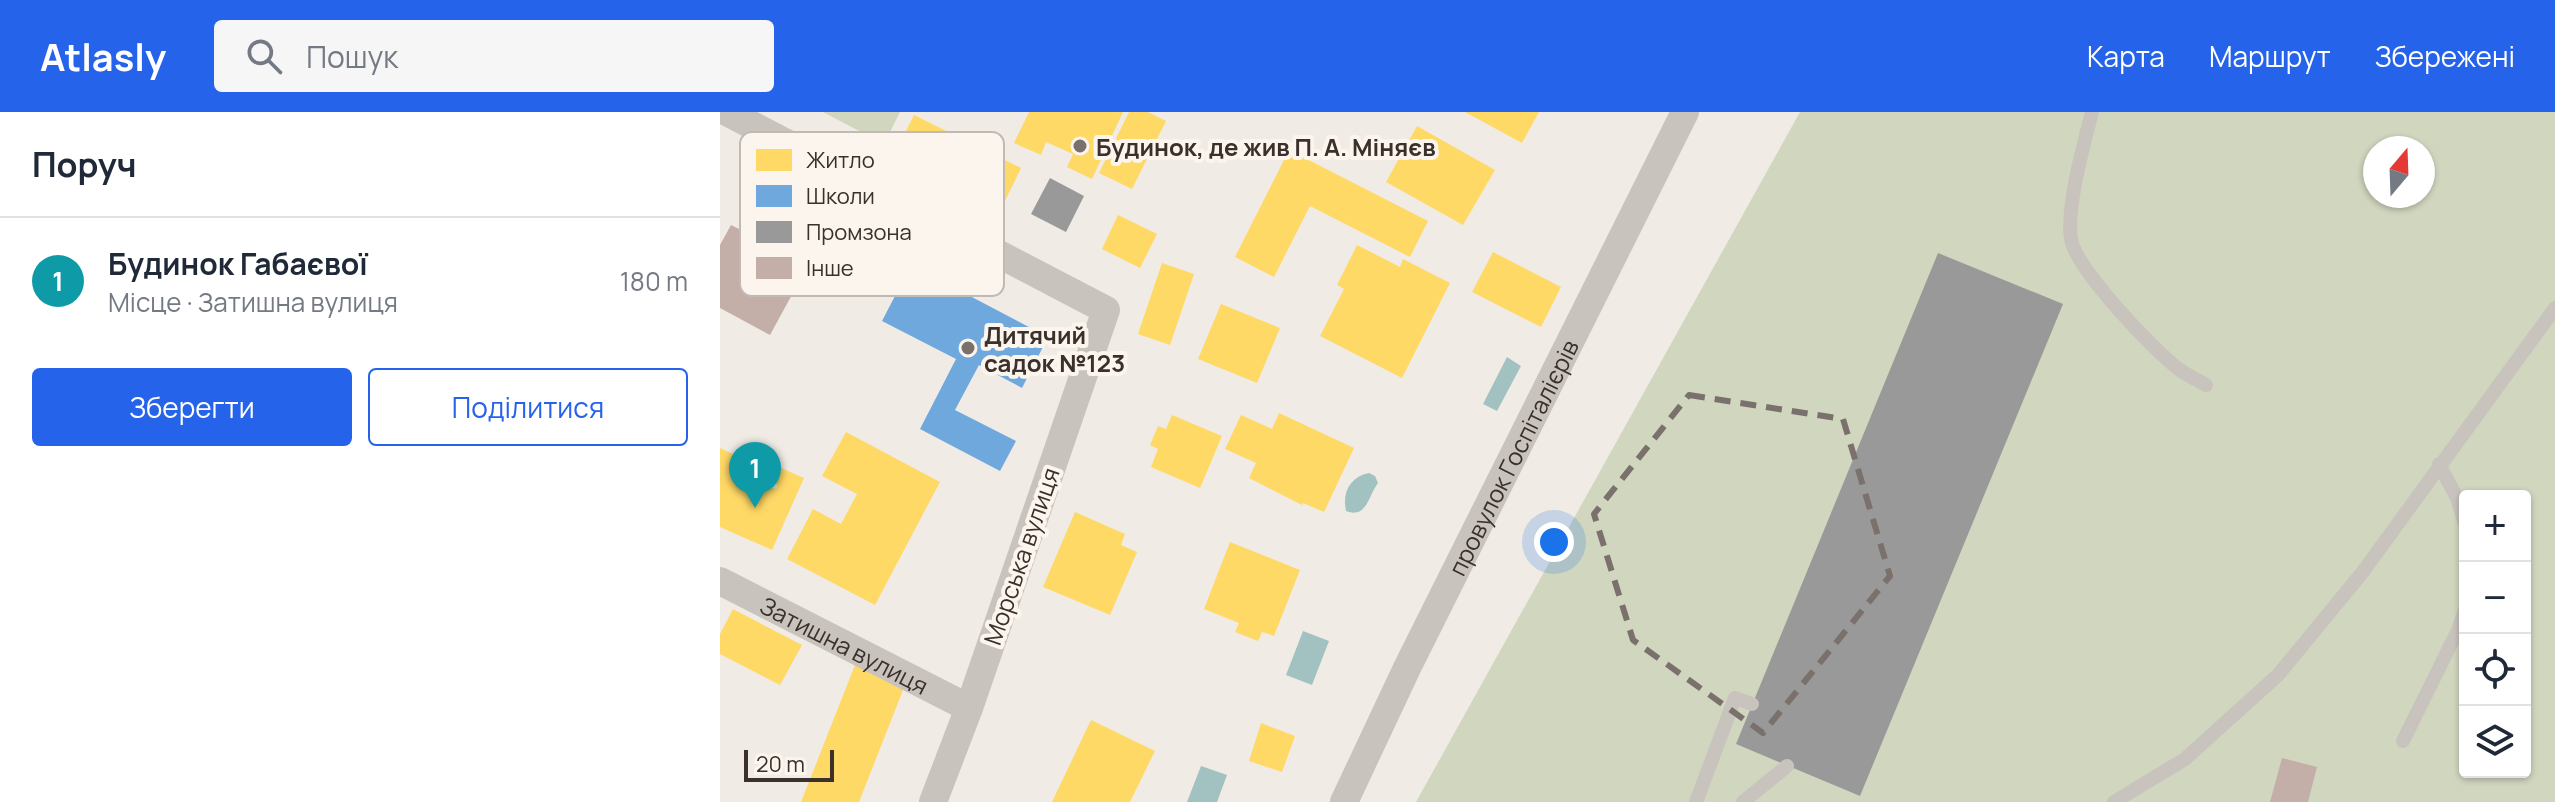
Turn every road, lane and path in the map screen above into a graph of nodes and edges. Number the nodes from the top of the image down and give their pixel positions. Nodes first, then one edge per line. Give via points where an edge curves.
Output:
1 (727, 112) edge
2 (1685, 112) edge
3 (2092, 112) edge
4 (765, 132) edge
5 (1004, 257) edge
6 (2555, 308) edge
7 (2206, 385) dead end
8 (2439, 464) junction
9 (2459, 504) edge
10 (720, 581) edge
11 (2459, 627) edge
12 (1752, 704) dead end
13 (969, 708) junction
14 (2403, 741) dead end
15 (1787, 766) dead end
16 (933, 802) edge
17 (1344, 802) edge
18 (1696, 802) edge
19 (1743, 802) edge
20 (2114, 802) edge

1 - 4 street, Морська вулиця
2 - 17 street, провулок Госпіталієрів
3 - 7 lane via 2072,206 2071,240 2106,296 2180,370
5 - 13 street, Морська вулиця via 1106,310
6 - 8 lane
8 - 9 lane
8 - 20 lane via 2362,573 2278,675 2185,759
10 - 13 street, Затишна вулиця
11 - 14 lane
12 - 18 lane via 1735,698
13 - 16 street, Морська вулиця
15 - 19 lane

